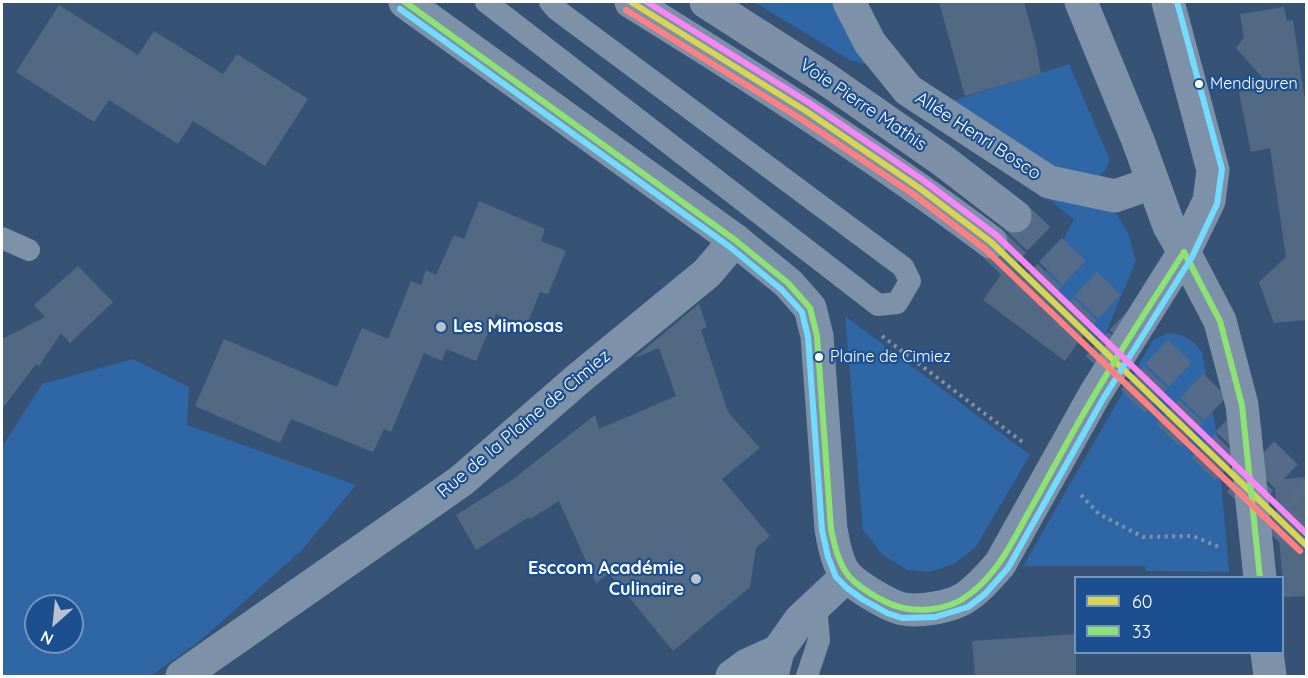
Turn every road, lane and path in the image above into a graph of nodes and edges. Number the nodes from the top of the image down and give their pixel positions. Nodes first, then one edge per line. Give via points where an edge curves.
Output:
1 (405, 2) edge
2 (486, 2) edge
3 (550, 2) edge
4 (631, 2) edge
5 (706, 2) edge
6 (849, 2) edge
7 (1081, 2) edge
8 (1168, 2) edge
9 (1152, 183) junction
10 (1015, 216) tunnel mouth
11 (2, 238) edge
12 (735, 240) junction
13 (991, 242) tunnel mouth
14 (29, 250) dead end
15 (1184, 252) junction
16 (879, 334) dead end
17 (1044, 457) junction
18 (1259, 570) edge
19 (847, 576) junction
20 (816, 605) junction
21 (1267, 654) edge
22 (775, 664) edge
23 (182, 676) edge
24 (732, 676) edge
25 (807, 676) edge
26 (1270, 676) edge

1 - 12 street
2 - 3 lane via 878,305 897,303 910,281 903,267
4 - 13 highway, Voie Pierre Mathis via 815,117
5 - 10 highway, Voie Pierre Mathis via 836,85
6 - 9 street, Allée Henri Bosco via 870,43 908,90 1049,182 1115,196
7 - 9 street
8 - 15 street via 1214,171 1209,201
9 - 15 street
11 - 14 lane
12 - 19 street via 788,283 810,308 817,336 831,529 836,554
12 - 23 street, Rue de la Plaine de Cimiez via 706,273 461,481
15 - 17 street via 1095,394
15 - 18 street via 1220,321 1242,405
16 - 17 path
17 - 18 path via 1099,514 1143,537 1193,536
17 - 19 street via 1000,564 962,600 929,609 902,609
19 - 20 street
20 - 22 street via 800,620
20 - 25 lane via 819,640
21 - 26 street
22 - 24 street via 747,665

